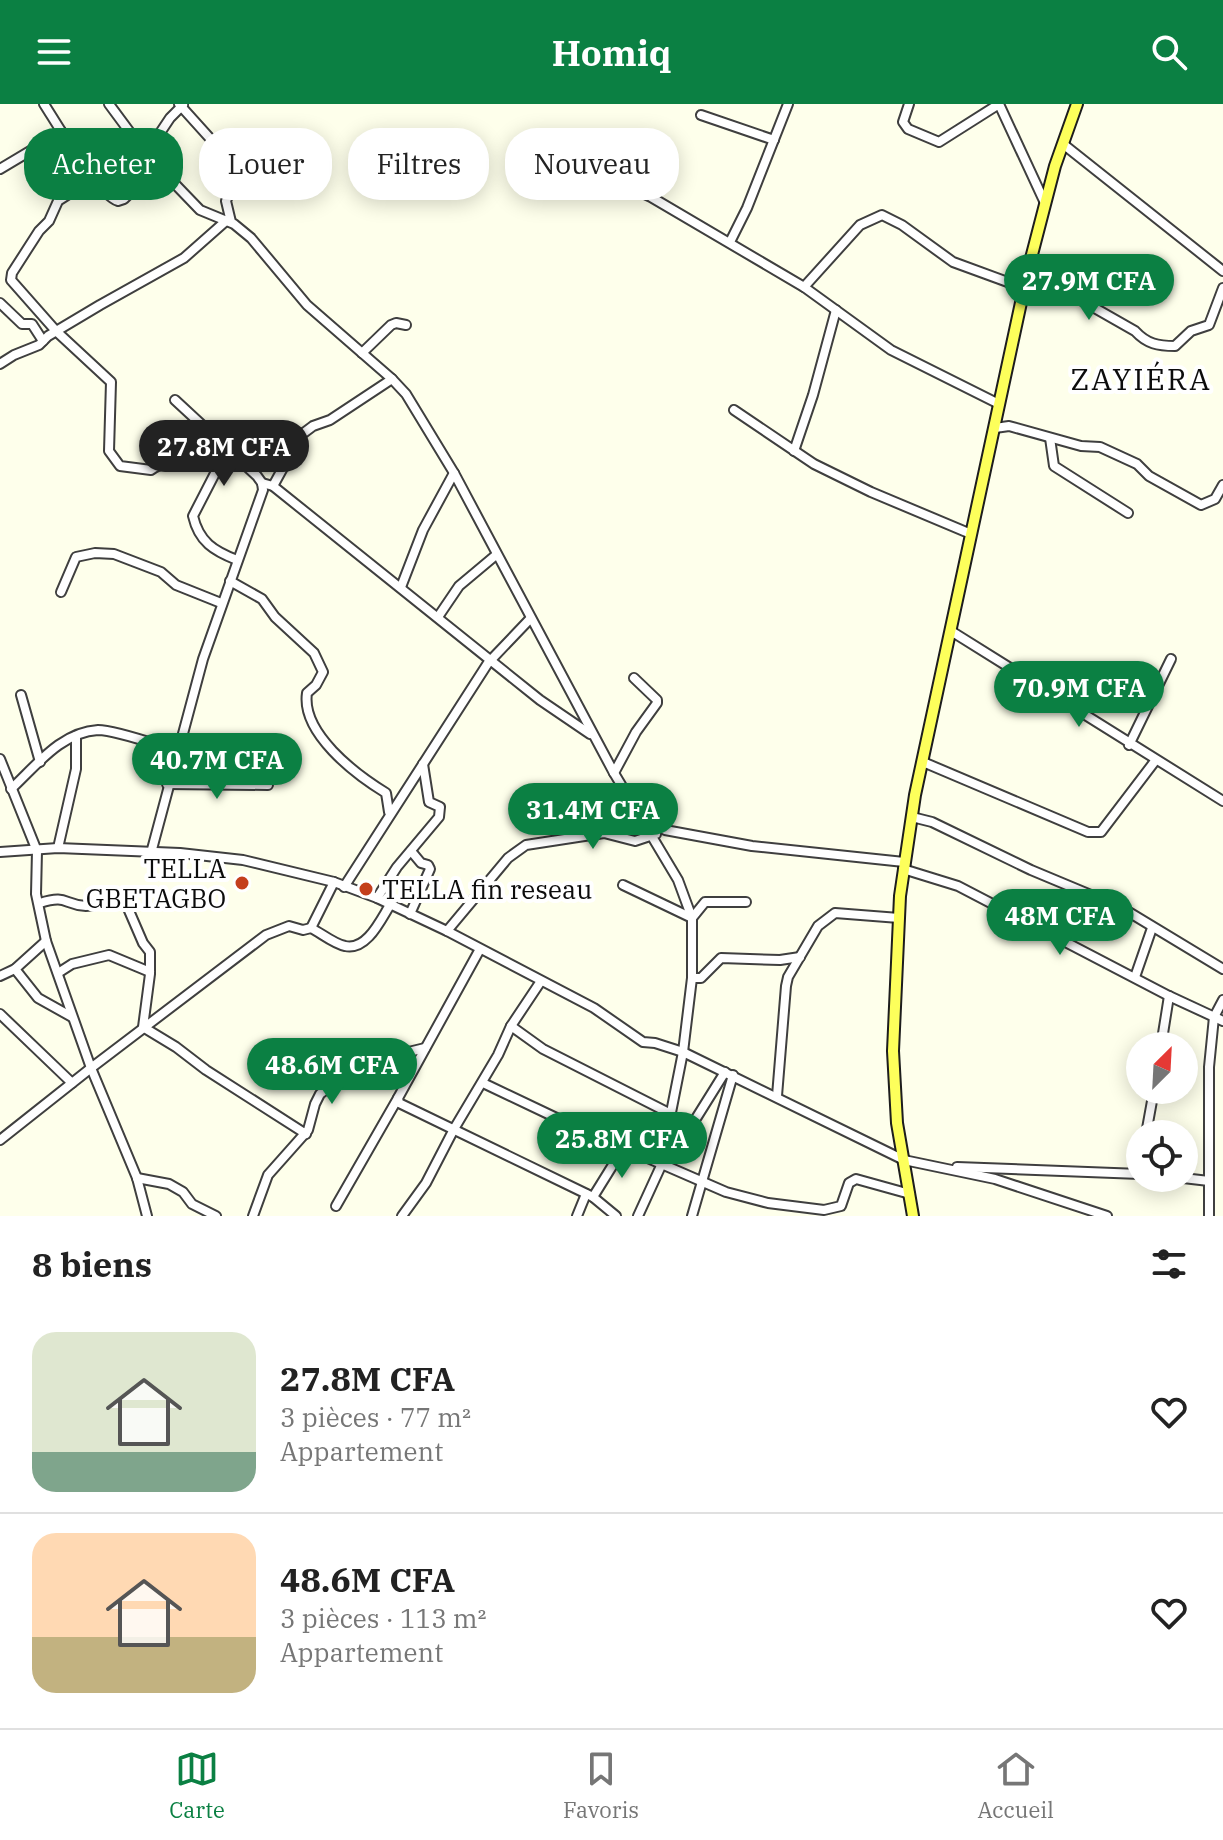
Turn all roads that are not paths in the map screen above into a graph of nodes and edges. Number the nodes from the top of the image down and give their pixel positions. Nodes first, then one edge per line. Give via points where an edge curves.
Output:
1 (44, 104) edge
2 (109, 104) edge
3 (788, 104) edge
4 (909, 104) edge
5 (1077, 104) edge
6 (181, 105) edge
7 (701, 115) dead end
8 (59, 128) edge
9 (127, 128) edge
10 (165, 128) edge
11 (774, 140) junction
12 (1063, 144) junction
13 (24, 155) edge
14 (0, 169) edge
15 (183, 193) edge
16 (60, 200) edge
17 (656, 200) edge
18 (1045, 203) junction
19 (211, 216) junction
20 (229, 221) junction
21 (212, 232) junction
22 (730, 242) junction
23 (1028, 270) junction
24 (1223, 271) edge
25 (804, 287) junction
26 (1024, 288) junction
27 (1223, 288) edge
28 (0, 303) edge
29 (836, 310) junction
30 (406, 325) dead end
31 (56, 331) junction
32 (43, 341) junction
33 (362, 353) junction
34 (0, 364) edge
35 (392, 379) junction
36 (175, 400) dead end
37 (999, 404) junction
38 (734, 410) dead end
39 (995, 428) junction
40 (1050, 438) junction
41 (216, 440) junction
42 (227, 450) junction
43 (794, 451) junction
44 (454, 473) junction
45 (262, 483) junction
46 (1223, 485) edge
47 (273, 486) junction
48 (1128, 513) dead end
49 (971, 534) junction
50 (496, 555) junction
51 (237, 560) junction
52 (230, 581) junction
53 (401, 587) junction
54 (61, 592) dead end
55 (221, 603) junction
56 (438, 617) junction
57 (529, 620) junction
58 (951, 631) junction
59 (491, 659) junction
60 (1171, 659) dead end
61 (634, 678) dead end
62 (21, 695) dead end
63 (1148, 704) junction
64 (1074, 705) junction
65 (76, 736) junction
66 (594, 737) junction
67 (1129, 745) junction
68 (177, 751) junction
69 (0, 759) edge
70 (1155, 761) junction
71 (40, 762) junction
72 (923, 762) junction
73 (423, 764) junction
74 (614, 773) junction
75 (167, 784) junction
76 (268, 785) dead end
77 (11, 789) junction
78 (1223, 801) edge
79 (389, 813) junction
80 (912, 817) junction
81 (642, 818) junction
82 (665, 830) junction
83 (652, 836) junction
84 (58, 848) junction
85 (37, 851) junction
86 (411, 851) junction
87 (0, 852) edge
88 (151, 853) junction
89 (903, 866) junction
90 (334, 882) junction
91 (623, 885) dead end
92 (344, 887) junction
93 (377, 898) junction
94 (746, 902) dead end
95 (40, 903) junction
96 (390, 905) junction
97 (410, 914) junction
98 (692, 918) junction
99 (899, 918) junction
100 (311, 928) junction
101 (1152, 928) junction
102 (447, 931) junction
103 (46, 941) junction
104 (480, 949) junction
105 (800, 957) junction
106 (780, 960) junction
107 (15, 969) junction
108 (1223, 969) edge
109 (150, 972) junction
110 (58, 973) junction
111 (0, 976) edge
112 (788, 977) junction
113 (1135, 977) junction
114 (692, 978) junction
115 (541, 981) junction
116 (1169, 996) junction
117 (1223, 1000) edge
118 (0, 1014) edge
119 (72, 1017) junction
120 (1218, 1019) edge
121 (511, 1026) junction
122 (143, 1027) junction
123 (1163, 1032) edge
124 (425, 1048) junction
125 (683, 1052) junction
126 (91, 1068) junction
127 (729, 1074) junction
128 (72, 1083) junction
129 (483, 1083) junction
130 (777, 1096) junction
131 (398, 1098) junction
132 (669, 1113) junction
133 (454, 1129) junction
134 (306, 1134) junction
135 (0, 1140) edge
136 (624, 1147) junction
137 (904, 1160) junction
138 (664, 1164) junction
139 (948, 1167) junction
140 (1126, 1173) edge
141 (137, 1178) junction
142 (1198, 1180) edge
143 (1209, 1181) junction
144 (702, 1182) junction
145 (910, 1194) junction
146 (590, 1196) junction
147 (336, 1206) dead end
148 (147, 1216) edge
149 (216, 1216) edge
150 (253, 1216) edge
151 (402, 1216) edge
152 (577, 1216) edge
153 (616, 1216) edge
154 (638, 1216) edge
155 (692, 1216) edge
156 (913, 1216) edge
157 (1107, 1216) edge
158 (1209, 1216) edge

1 - 8 street
2 - 9 street
3 - 11 street
4 - 18 street via 903,122 908,129 939,142 999,104
5 - 12 main road
6 - 10 street
6 - 20 street via 234,165 235,179 226,201
7 - 11 street
11 - 22 street
12 - 18 main road
12 - 24 street
13 - 14 street
15 - 19 street
16 - 31 street via 10,276
17 - 22 street
18 - 23 main road
19 - 20 street
19 - 21 street
20 - 21 street
20 - 33 street via 251,238 307,305
21 - 31 street via 184,258
22 - 25 street
23 - 26 main road
23 - 27 street via 1135,331 1146,343 1158,345 1175,346 1191,331 1209,325
25 - 26 street via 860,225 882,215 953,262
25 - 29 street
26 - 37 main road
28 - 32 street via 22,324 32,324
29 - 37 street via 891,350
29 - 43 street
30 - 33 street via 391,325
31 - 32 street
31 - 41 street via 111,382 109,451 120,466 151,470 160,463 199,459
32 - 34 street
33 - 35 street
35 - 44 street
35 - 47 street via 301,435
36 - 41 street
37 - 39 main road
38 - 43 street
39 - 40 street via 1009,426
39 - 49 main road
40 - 46 street via 1112,452 1201,505 1215,499
40 - 48 street via 1054,466
41 - 42 street
42 - 45 street
42 - 51 street via 193,516 203,541
43 - 49 street via 871,492
44 - 50 street
44 - 53 street via 423,530
45 - 47 street
45 - 51 street
47 - 53 street
49 - 58 main road
50 - 56 street via 459,586
50 - 57 street
51 - 52 street
52 - 55 street
52 - 79 street via 262,599 314,653 323,672 307,693 306,711 337,755 386,793
53 - 56 street
54 - 55 street via 76,557 104,553 161,572 176,585
55 - 68 street
56 - 59 street
57 - 59 street
57 - 66 street
58 - 64 street
58 - 72 main road
59 - 66 street
59 - 73 street
60 - 63 street
61 - 74 street via 657,703
62 - 71 street
63 - 64 street via 1130,678 1102,669
63 - 67 street
64 - 67 street
65 - 68 street via 107,731
65 - 71 street
65 - 84 street via 76,769
66 - 74 street
67 - 70 street
68 - 75 street
69 - 77 street
70 - 72 street via 1101,832 1088,832
70 - 78 street
71 - 77 street
72 - 80 main road
73 - 79 street
73 - 86 street via 429,802 441,809
74 - 81 street
75 - 76 street
75 - 88 street
77 - 85 street
79 - 92 street
80 - 89 main road
80 - 101 street via 1122,908
81 - 82 street
81 - 83 street
82 - 83 street
82 - 89 street
83 - 98 street via 678,880
83 - 102 street via 635,841 604,833 526,845 508,858
84 - 85 street
84 - 88 street
85 - 87 street
85 - 95 street
86 - 93 street
86 - 97 street via 430,869
88 - 90 street via 243,860
89 - 99 main road
89 - 113 street via 958,886
90 - 92 street
90 - 100 street
91 - 98 street
92 - 93 street
93 - 96 street
94 - 98 street via 705,902
95 - 103 street
95 - 109 street via 57,898 86,906 127,906 150,952
96 - 97 street
96 - 100 street via 358,944 345,946
97 - 102 street
98 - 114 street
99 - 105 street via 835,913 818,926
99 - 137 main road via 893,1091
100 - 122 street via 289,926 266,935
101 - 108 street
101 - 113 street
102 - 104 street
103 - 107 street
103 - 110 street
104 - 115 street
104 - 124 street
105 - 106 street
105 - 112 street
106 - 112 street
106 - 114 street via 721,958 701,978
107 - 111 street
107 - 119 street via 38,998
109 - 110 street via 109,955
109 - 122 street
110 - 119 street
112 - 130 street
113 - 116 street
114 - 125 street
115 - 121 street
115 - 125 street via 609,1017 641,1041
116 - 120 street
116 - 123 street
117 - 120 street
118 - 128 street
119 - 126 street
120 - 143 street via 1208,1082
121 - 129 street
121 - 132 street via 543,1049
122 - 126 street
122 - 134 street
124 - 131 street
124 - 134 street via 347,1071 320,1094
125 - 127 street
125 - 132 street
126 - 128 street
126 - 141 street
127 - 130 street
127 - 138 street
127 - 144 street
128 - 135 street
129 - 133 street
129 - 136 street
130 - 137 street
131 - 133 street via 400,1105
131 - 147 street
132 - 138 street
133 - 146 street
133 - 151 street
134 - 150 street via 268,1175
136 - 138 street
136 - 146 street
137 - 139 street
137 - 145 main road
138 - 144 street
138 - 154 street
139 - 140 street
139 - 157 street
141 - 148 street
141 - 149 street via 169,1184
142 - 143 street
143 - 158 street
144 - 145 street via 768,1203 824,1210 841,1206 849,1183 856,1179
144 - 155 street
145 - 156 main road
146 - 152 street
146 - 153 street

